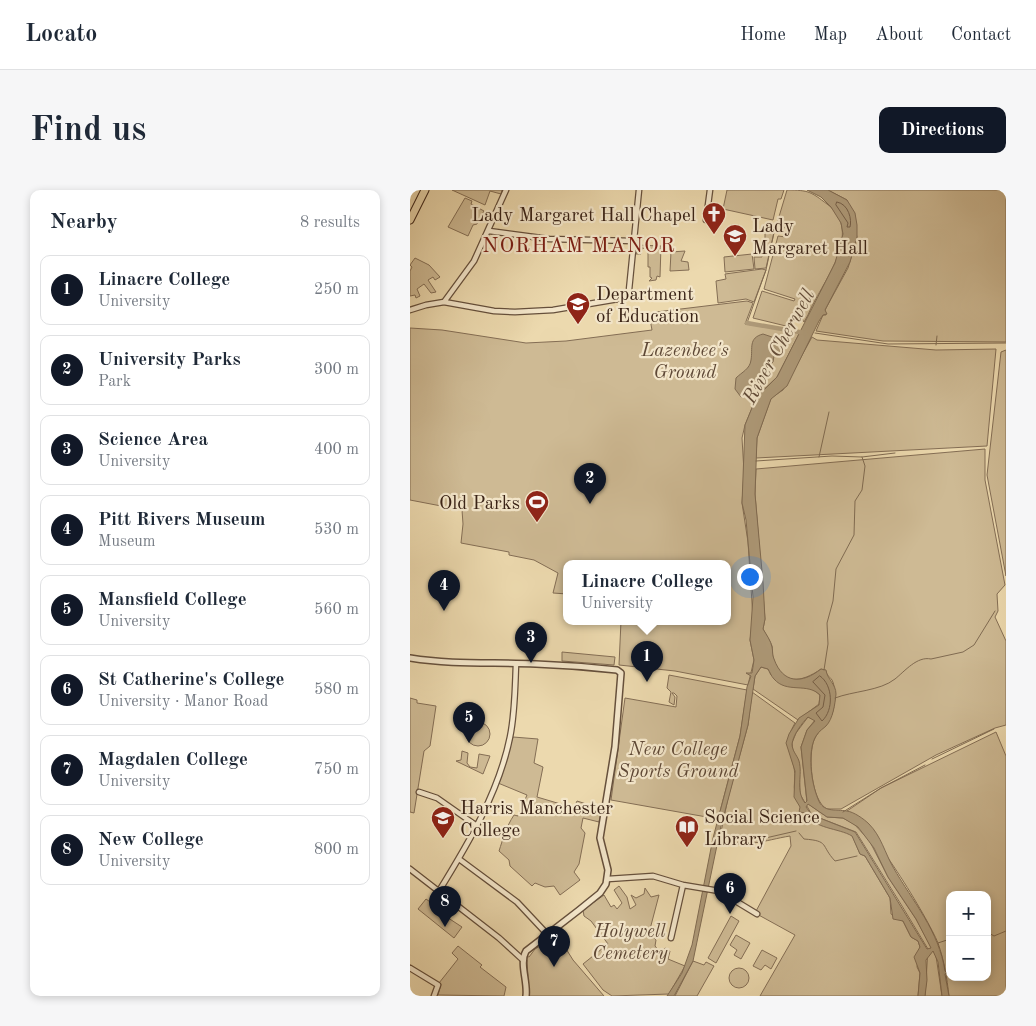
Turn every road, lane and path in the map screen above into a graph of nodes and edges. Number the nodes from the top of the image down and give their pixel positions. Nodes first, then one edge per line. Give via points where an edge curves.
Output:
1 (425, 190) edge
2 (506, 190) edge
3 (640, 190) edge
4 (710, 190) edge
5 (410, 220) edge
6 (706, 220) dead end
7 (489, 231) junction
8 (634, 241) junction
9 (444, 302) junction
10 (410, 310) edge
11 (410, 658) edge
12 (516, 664) junction
13 (419, 792) dead end
14 (476, 826) junction
15 (459, 859) junction
16 (410, 869) edge
17 (608, 879) junction
18 (683, 885) junction
19 (439, 891) junction
20 (757, 914) dead end
21 (547, 934) junction
22 (671, 938) dead end
23 (522, 959) junction
24 (410, 968) edge
25 (434, 996) edge
26 (526, 996) edge

1 - 5 main road
2 - 7 street
3 - 8 street
4 - 6 street
7 - 8 street via 549,239
7 - 9 street via 474,261
8 - 9 street via 627,296 622,299 553,310 515,312
9 - 10 street
11 - 12 street via 458,664
12 - 14 street via 510,739 493,790
12 - 17 street via 581,666 620,672 622,676 616,747 600,838
13 - 14 street via 437,798
14 - 15 street
15 - 19 street
15 - 21 street via 517,902
16 - 19 street
17 - 18 street via 653,876
17 - 21 street via 600,893
18 - 20 street via 719,892
18 - 22 street
19 - 23 street
21 - 23 street via 532,945
23 - 26 street
24 - 25 street via 438,985

